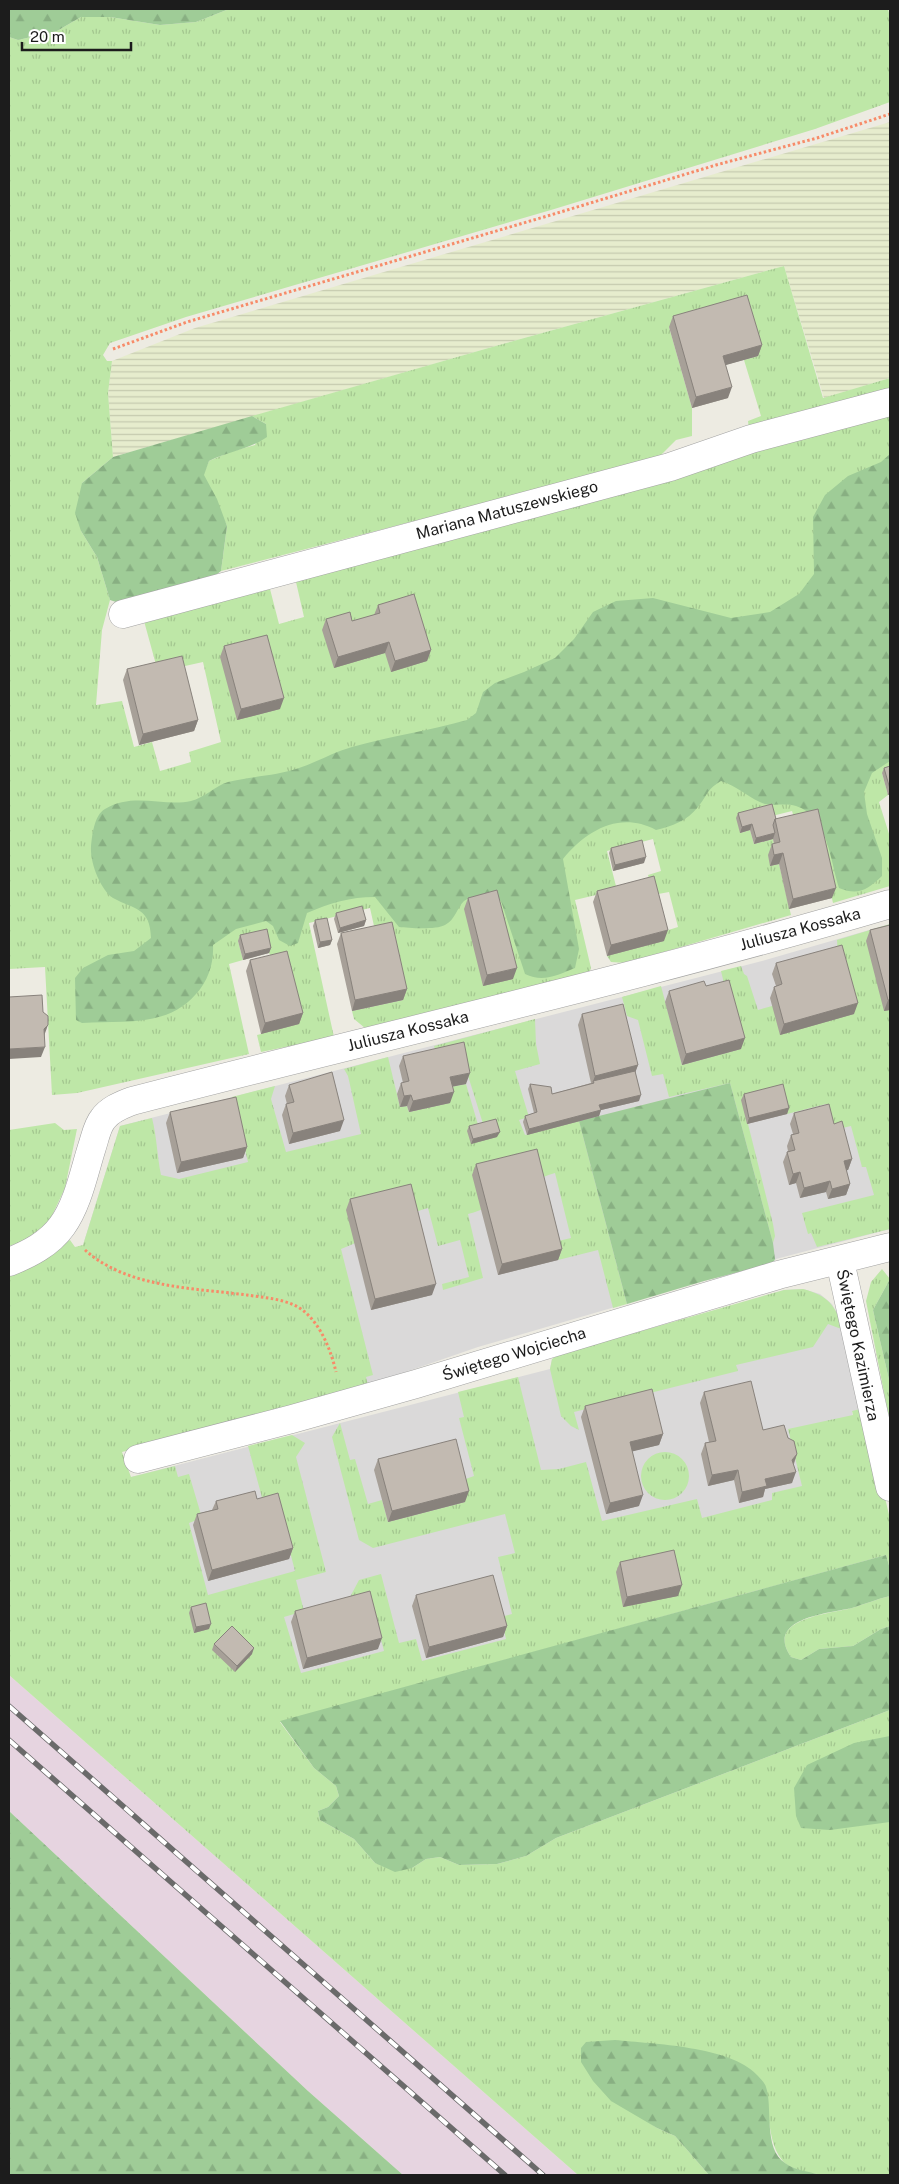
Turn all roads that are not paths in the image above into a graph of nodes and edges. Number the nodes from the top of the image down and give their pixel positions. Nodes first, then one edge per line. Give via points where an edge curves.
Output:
1 (890, 402) edge
2 (123, 614) dead end
3 (890, 904) edge
4 (890, 1247) edge
5 (840, 1261) junction
6 (9, 1262) edge
7 (138, 1459) dead end
8 (890, 1487) edge

1 - 2 street, Mariana Matuszewskiego via 751,439 670,467
3 - 6 street, Juliusza Kossaka via 556,995 132,1101 103,1119 62,1226 47,1242
4 - 5 street, Świętego Wojciecha
5 - 7 street, Świętego Wojciecha via 778,1275 344,1404
5 - 8 street, Świętego Kazimierza

